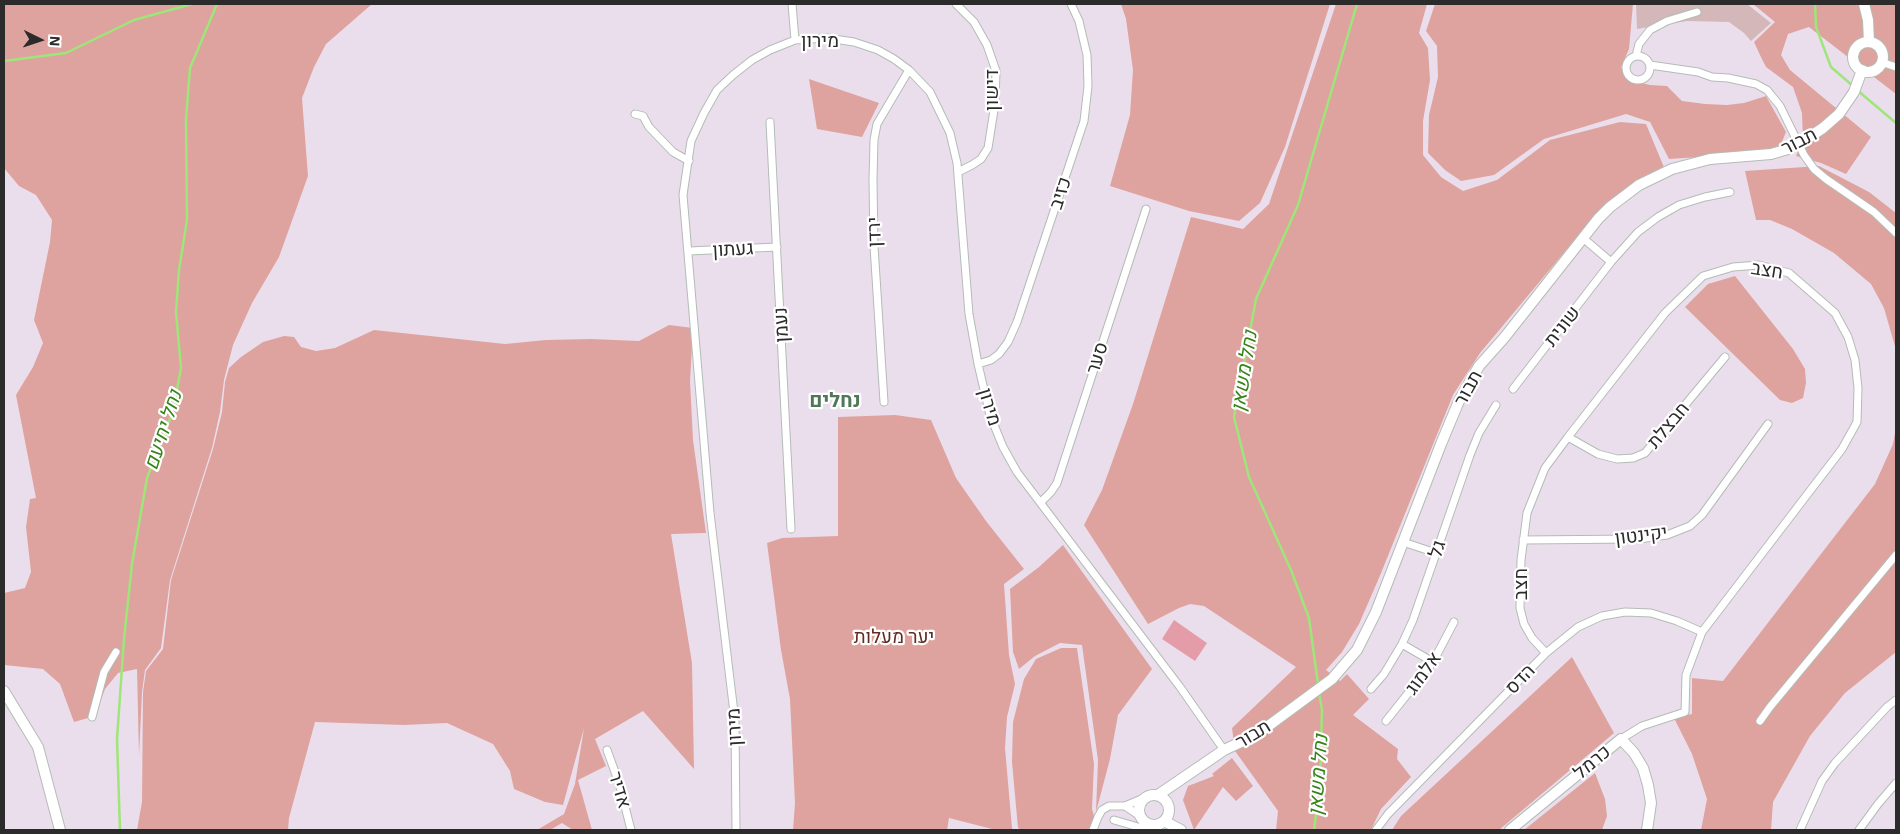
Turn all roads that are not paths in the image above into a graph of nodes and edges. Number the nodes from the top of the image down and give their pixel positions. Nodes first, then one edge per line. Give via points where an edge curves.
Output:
1 (792, 4) edge
2 (956, 4) edge
3 (1071, 4) edge
4 (1864, 4) edge
5 (1697, 12) dead end
6 (795, 40) junction
7 (1868, 42) junction
8 (1636, 56) junction
9 (1881, 62) junction
10 (1650, 65) junction
11 (1896, 67) edge
12 (909, 70) junction
13 (1862, 70) junction
14 (635, 114) dead end
15 (770, 122) dead end
16 (1799, 143) junction
17 (688, 161) junction
18 (958, 172) junction
19 (1730, 192) dead end
20 (1146, 209) dead end
21 (1896, 233) edge
22 (1582, 238) junction
23 (777, 247) junction
24 (689, 252) junction
25 (1611, 262) junction
26 (1725, 357) dead end
27 (978, 364) junction
28 (1513, 389) dead end
29 (884, 402) dead end
30 (1496, 405) dead end
31 (1768, 424) dead end
32 (1568, 437) junction
33 (1041, 502) junction
34 (791, 529) dead end
35 (1523, 540) junction
36 (1403, 542) junction
37 (1436, 553) junction
38 (1896, 555) edge
39 (1454, 622) dead end
40 (1702, 632) junction
41 (1402, 644) junction
42 (116, 652) dead end
43 (1546, 653) junction
44 (1433, 662) junction
45 (1370, 689) dead end
46 (4, 690) edge
47 (1896, 700) edge
48 (1685, 712) joint
49 (92, 717) dead end
50 (1386, 721) dead end
51 (1760, 722) dead end
52 (1621, 739) junction
53 (607, 750) dead end
54 (1224, 750) junction
55 (1896, 783) edge
56 (1158, 795) junction
57 (1144, 798) junction
58 (1124, 806) junction
59 (1114, 820) dead end
60 (1164, 821) junction
61 (1144, 825) edge
62 (60, 830) edge
63 (631, 830) edge
64 (736, 830) edge
65 (1093, 830) edge
66 (1181, 830) edge
67 (1376, 830) edge
68 (1510, 830) edge
69 (1646, 830) edge
70 (1800, 830) edge
71 (1859, 830) edge

1 - 6 street
2 - 18 street, דישון via 974,22 996,71 988,148 976,162
3 - 27 street, כזיב via 1079,21 1087,55 1084,121 1017,322 999,354
4 - 7 street
5 - 8 street via 1650,30 1639,44
6 - 12 street, מירון via 828,38 854,42 878,50
6 - 17 street, מירון via 752,60 717,90 692,141
7 - 9 street via 1880,49
7 - 13 street via 1860,44 1853,53 1854,62
8 - 10 street via 1645,58
8 - 10 street via 1627,67 1632,78 1644,78
9 - 11 street
9 - 13 street via 1873,70
10 - 16 street via 1762,87 1778,101
12 - 18 street, מירון via 930,92 941,112 950,133
12 - 29 street, ירדן via 877,124 874,140 874,246
13 - 16 street, תבור via 1854,92 1839,114
14 - 17 street via 642,116 674,152
15 - 23 street, נעמן
16 - 21 street via 1817,172 1874,212
16 - 22 street, תבור via 1766,155 1691,163 1655,176 1610,207
17 - 24 street, מירון via 684,195
18 - 27 street, מירון via 969,314
19 - 25 street, שונית via 1696,200 1658,217 1638,232
20 - 33 street, סער via 1057,483
22 - 25 street
22 - 36 street, תבור via 1479,366 1459,401
23 - 24 street, געתון
23 - 34 street, נעמן
24 - 64 street, מירון via 710,513 735,721
25 - 28 street, שונית
26 - 32 street, חבצלת via 1645,453 1617,459 1598,454
27 - 33 street, מירון via 990,415 1003,447
30 - 37 street, גל via 1476,440
31 - 35 street, יקינטון via 1702,515 1690,526 1667,535 1638,539
32 - 35 street, חצב via 1545,468 1527,513
32 - 40 street, חצב via 1665,313 1703,276 1733,267 1759,265 1790,273 1835,313 1848,337 1855,360 1857,422 1842,449
33 - 54 street, מירון
35 - 43 street, חצב via 1520,608 1532,638
36 - 37 street
36 - 54 street, תבור via 1376,612 1357,650 1332,679 1256,735
37 - 41 street, גל
38 - 51 street
39 - 44 street, אלמוג
40 - 43 street, הדס via 1651,613 1625,612 1602,616 1578,627
40 - 48 street, חצב via 1686,675
41 - 44 street
41 - 45 street, גל via 1384,674
42 - 49 street via 104,672
43 - 67 street, הדס
44 - 50 street, אלמוג
46 - 62 street via 38,747
47 - 70 street via 1835,763 1822,781
48 - 52 street, כרמל via 1642,726
52 - 68 street, כרמל
52 - 69 street via 1643,768 1648,785 1651,803
53 - 63 street, אדיר
54 - 56 street, תבור
55 - 71 street
56 - 57 street
56 - 60 street via 1168,804
57 - 58 street
57 - 61 street via 1139,807
58 - 61 street
58 - 65 street via 1109,806 1102,810
59 - 61 street
60 - 61 street
60 - 66 street

